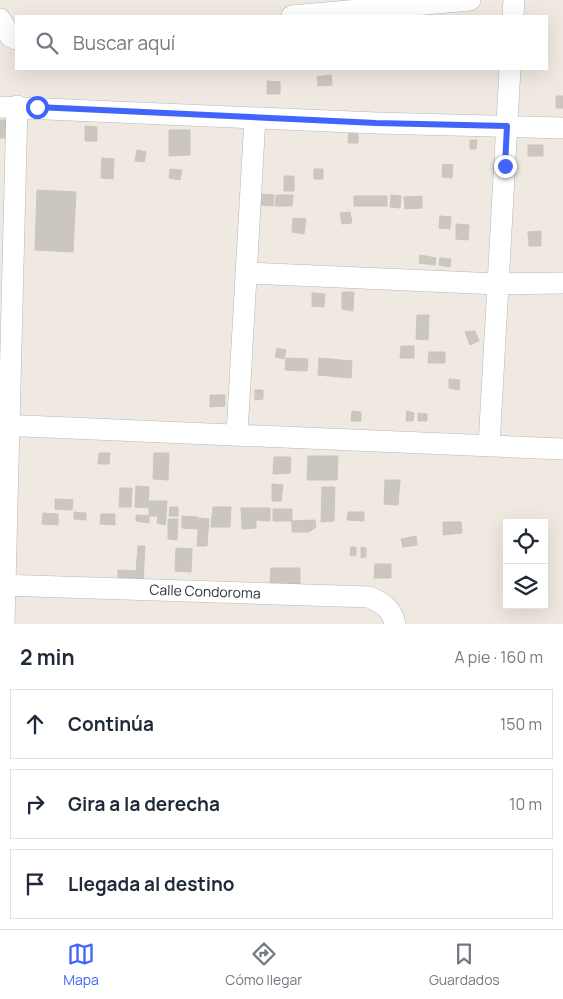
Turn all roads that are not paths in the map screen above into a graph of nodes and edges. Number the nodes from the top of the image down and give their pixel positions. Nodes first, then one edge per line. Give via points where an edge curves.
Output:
1 (470, 0) edge
2 (514, 0) edge
3 (303, 15) edge
4 (513, 15) edge
5 (0, 19) edge
6 (15, 38) edge
7 (510, 70) edge
8 (9, 106) edge
9 (255, 118) junction
10 (507, 126) junction
11 (563, 128) edge
12 (7, 263) edge
13 (246, 273) junction
14 (563, 283) edge
15 (498, 284) junction
16 (4, 426) edge
17 (237, 434) junction
18 (489, 446) junction
19 (563, 449) edge
20 (2, 585) edge
21 (4, 624) edge
22 (395, 624) edge

1 - 3 street
2 - 4 street
5 - 6 street
7 - 10 street
8 - 9 street
8 - 12 street
9 - 10 street
9 - 13 street
10 - 11 street
10 - 15 street
12 - 16 street
13 - 15 street
13 - 17 street
14 - 15 street
15 - 18 street
16 - 17 street
16 - 20 street
17 - 18 street
18 - 19 street
20 - 21 street
20 - 22 street, Calle Condoroma via 369,597 387,607

